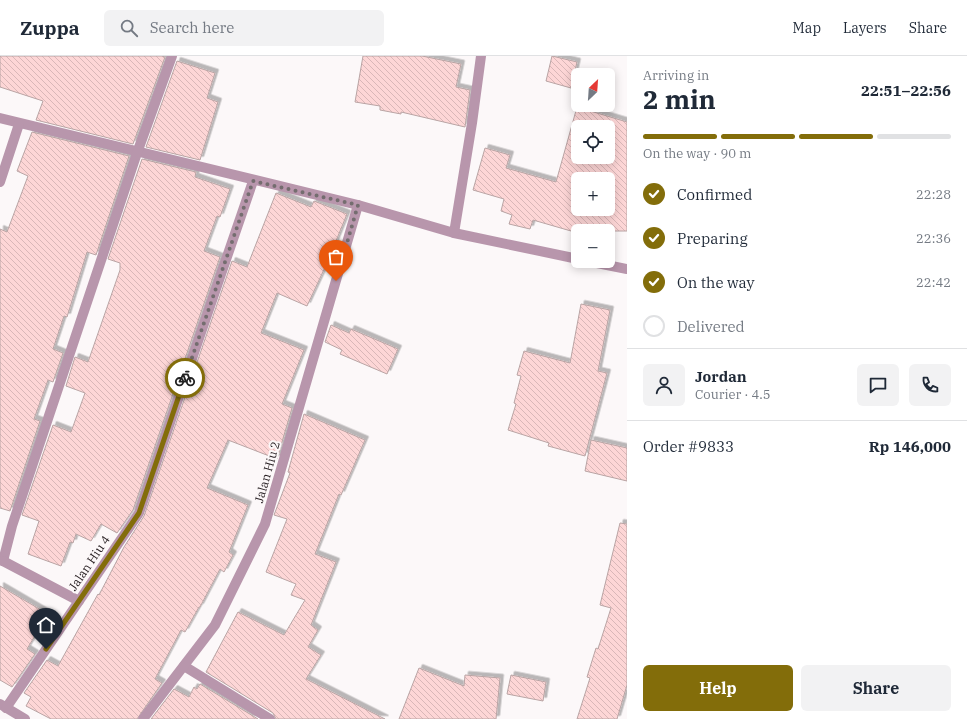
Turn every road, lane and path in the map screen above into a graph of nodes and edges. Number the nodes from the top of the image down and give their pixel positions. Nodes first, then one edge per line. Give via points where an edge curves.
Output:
1 (172, 56) edge
2 (481, 56) edge
3 (0, 118) edge
4 (19, 124) junction
5 (137, 153) junction
6 (253, 181) junction
7 (0, 182) edge
8 (358, 205) junction
9 (454, 233) junction
10 (571, 258) edge
11 (615, 267) edge
12 (627, 269) edge
13 (1, 560) edge
14 (79, 601) junction
15 (184, 666) junction
16 (3, 706) edge
17 (25, 719) edge
18 (143, 719) edge
19 (270, 719) edge

1 - 5 street
2 - 9 street
3 - 4 street
4 - 5 street
4 - 7 street
5 - 6 street
5 - 13 street
6 - 8 street
6 - 14 street, Jalan Hiu 4 via 139,513
8 - 9 street
8 - 15 street, Jalan Hiu 2 via 265,524 215,625
9 - 10 street
11 - 12 street
13 - 14 street
14 - 16 street, Jalan Hiu 4
15 - 18 street, Jalan Hiu 2
15 - 19 street
16 - 17 street

